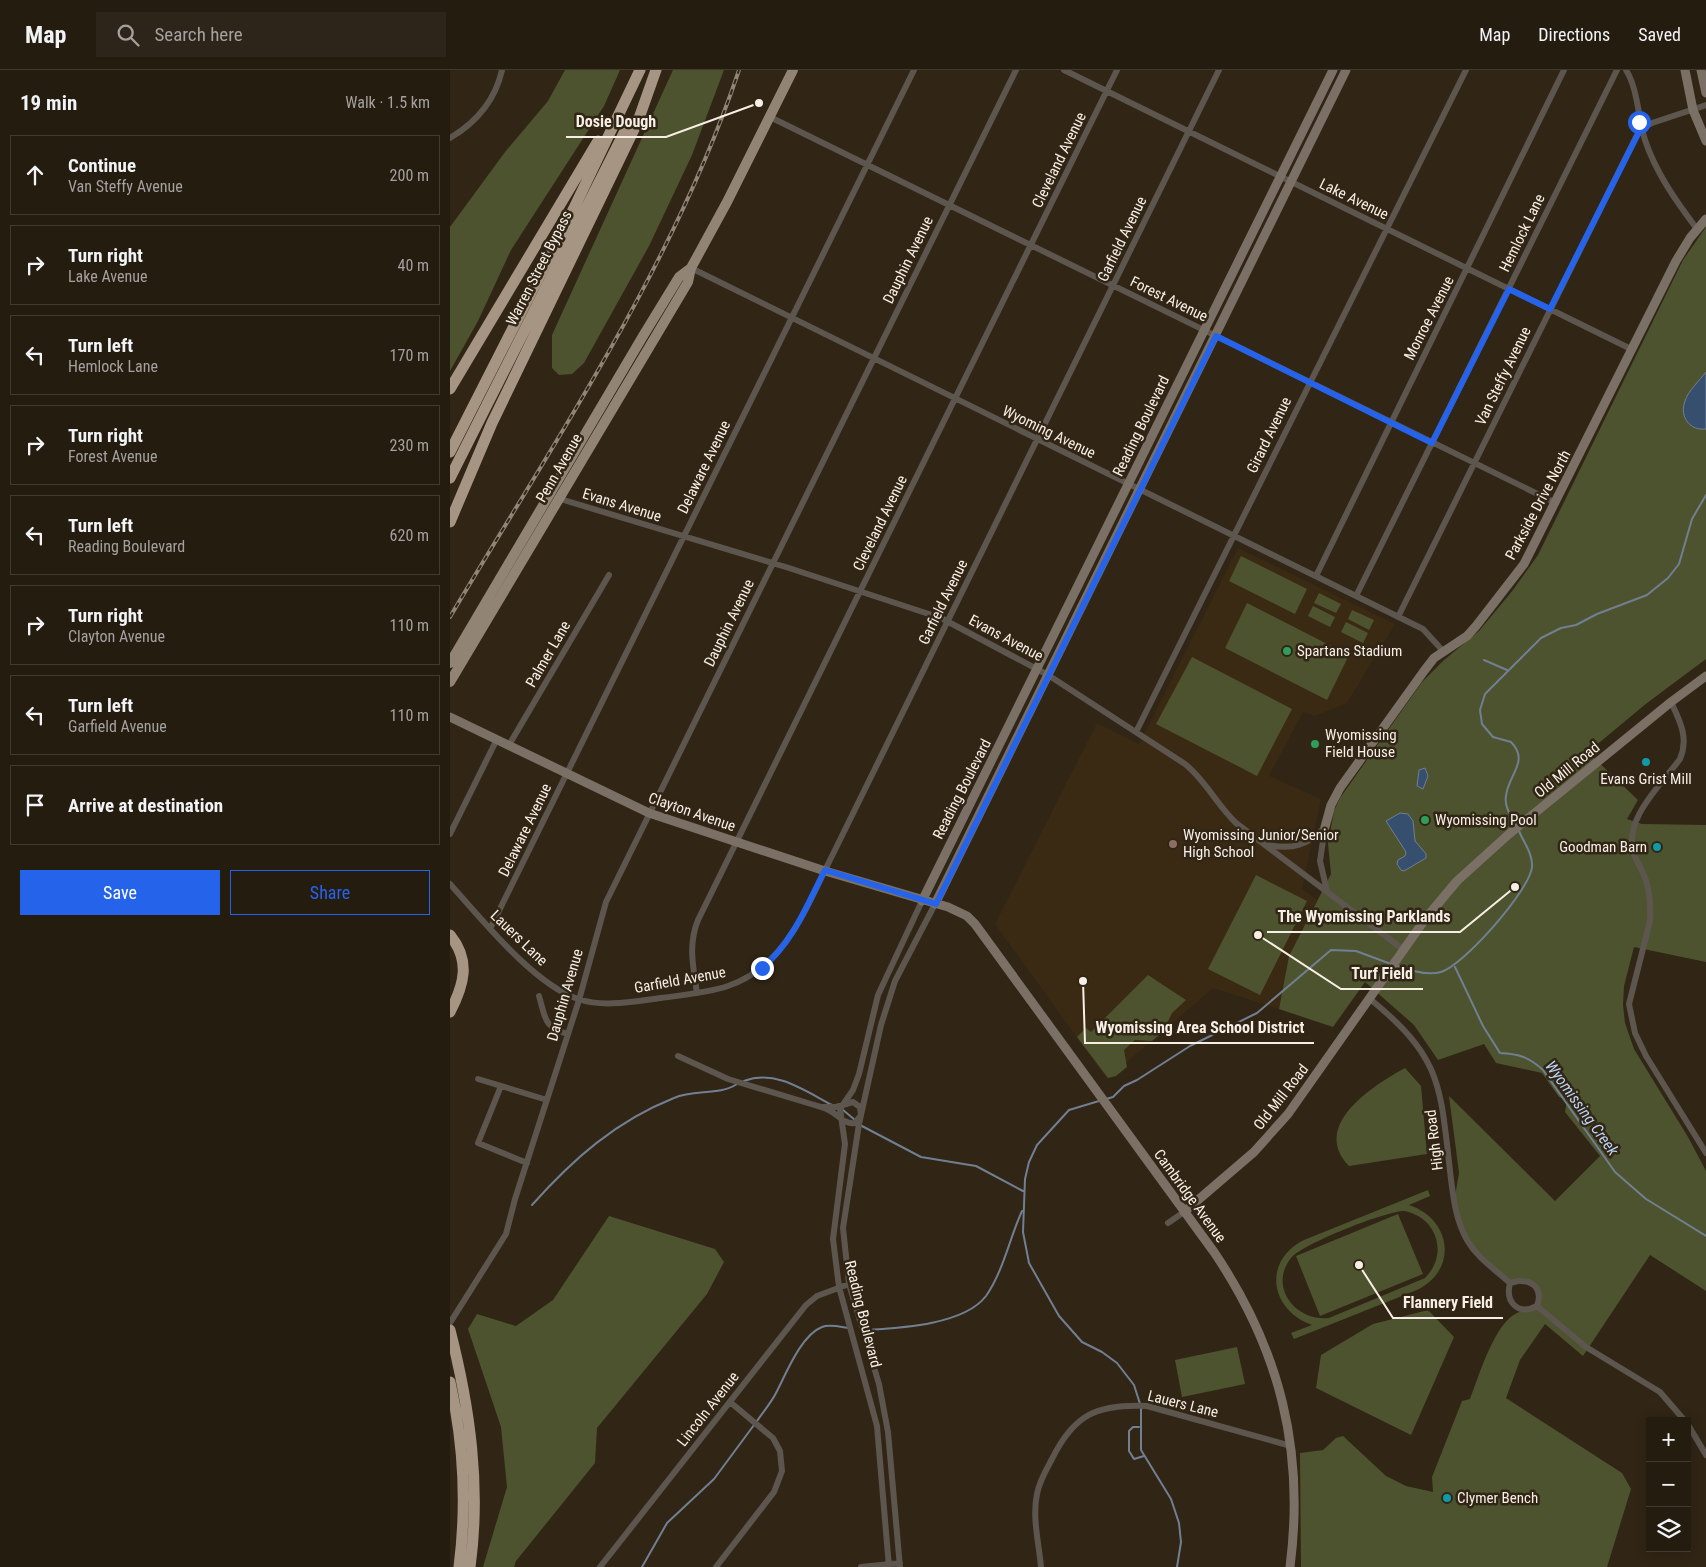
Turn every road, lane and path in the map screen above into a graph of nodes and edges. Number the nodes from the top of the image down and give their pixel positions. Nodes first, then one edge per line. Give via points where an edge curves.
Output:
1 (502, 70) edge
2 (640, 70) edge
3 (654, 70) edge
4 (793, 70) edge
5 (914, 70) edge
6 (1016, 70) edge
7 (1064, 70) edge
8 (1118, 70) edge
9 (1219, 70) edge
10 (1333, 70) edge
11 (1346, 70) edge
12 (1466, 70) edge
13 (1564, 70) edge
14 (1617, 70) edge
15 (1626, 70) edge
16 (1685, 70) edge
17 (1701, 70) edge
18 (1107, 91) junction
19 (1706, 93) edge
20 (1706, 105) edge
21 (1693, 110) junction
22 (770, 117) junction
23 (1641, 128) junction
24 (1189, 131) junction
25 (450, 138) edge
26 (1706, 141) edge
27 (867, 164) junction
28 (1280, 176) junction
29 (1292, 182) junction
30 (949, 205) junction
31 (1706, 219) edge
32 (1386, 228) junction
33 (1697, 229) junction
34 (1031, 245) junction
35 (691, 268) junction
36 (1468, 268) junction
37 (1113, 286) junction
38 (1509, 289) junction
39 (1550, 309) junction
40 (791, 319) junction
41 (1203, 330) junction
42 (1216, 336) junction
43 (1633, 350) junction
44 (873, 359) junction
45 (1309, 382) junction
46 (450, 389) edge
47 (955, 400) junction
48 (1391, 422) junction
49 (1037, 440) junction
50 (1432, 443) junction
51 (450, 452) edge
52 (1473, 463) junction
53 (450, 478) edge
54 (1128, 484) junction
55 (1140, 490) junction
56 (554, 497) junction
57 (1556, 503) junction
58 (450, 522) edge
59 (684, 536) junction
60 (1233, 536) junction
61 (772, 563) junction
62 (609, 575) dead end
63 (1316, 576) junction
64 (860, 592) junction
65 (1356, 596) junction
66 (1398, 617) junction
67 (948, 622) junction
68 (1443, 651) junction
69 (450, 663) edge
70 (1038, 669) junction
71 (1048, 675) junction
72 (1706, 676) edge
73 (450, 682) edge
74 (1670, 702) junction
75 (450, 716) edge
76 (1136, 732) junction
77 (497, 739) junction
78 (509, 745) junction
79 (567, 774) junction
80 (649, 813) junction
81 (1325, 827) junction
82 (450, 834) edge
83 (737, 842) junction
84 (1267, 845) junction
85 (825, 870) junction
86 (450, 884) edge
87 (1327, 892) junction
88 (922, 901) junction
89 (936, 904) junction
90 (490, 929) junction
91 (450, 935) edge
92 (450, 945) edge
93 (1404, 950) junction
94 (697, 993) junction
95 (539, 996) dead end
96 (450, 998) edge
97 (1370, 999) junction
98 (579, 1000) junction
99 (450, 1012) edge
100 (567, 1034) junction
101 (678, 1056) dead end
102 (478, 1079) dead end
103 (501, 1086) junction
104 (547, 1100) junction
105 (843, 1105) junction
106 (821, 1107) junction
107 (861, 1115) junction
108 (840, 1117) junction
109 (1706, 1153) edge
110 (527, 1163) junction
111 (1184, 1212) junction
112 (1168, 1223) dead end
113 (1510, 1283) junction
114 (849, 1284) junction
115 (839, 1287) junction
116 (1536, 1306) junction
117 (450, 1323) edge
118 (450, 1330) edge
119 (450, 1382) edge
120 (730, 1402) junction
121 (1682, 1417) edge
122 (1691, 1430) edge
123 (1291, 1446) junction
124 (1706, 1455) edge
125 (889, 1565) edge
126 (900, 1565) edge
127 (459, 1567) edge
128 (470, 1567) edge
129 (600, 1567) edge
130 (716, 1567) edge
131 (861, 1567) edge
132 (1041, 1567) edge
133 (1290, 1567) edge

1 - 25 street via 497,87 483,111
2 - 46 highway
2 - 51 highway, Warren Street Bypass
3 - 53 highway, Warren Street Bypass
3 - 58 highway via 638,121 492,423
4 - 22 main road, Penn Avenue
5 - 27 street, Delaware Avenue
6 - 30 street, Dauphin Avenue
7 - 18 street, Lake Avenue
8 - 18 street, Cleveland Avenue
9 - 24 street, Garfield Avenue
10 - 28 street, Reading Boulevard
11 - 29 street, Reading Boulevard
12 - 32 street, Girard Avenue
13 - 36 street, Monroe Avenue
14 - 38 street, Hemlock Lane
15 - 23 street
16 - 21 street
17 - 19 street
18 - 24 street, Lake Avenue
18 - 34 street, Cleveland Avenue
20 - 21 street
21 - 23 street
21 - 26 street
22 - 27 street, Forest Avenue
22 - 35 main road, Penn Avenue
23 - 33 street via 1664,182
23 - 39 street, Van Steffy Avenue
24 - 28 street, Lake Avenue
24 - 37 street, Garfield Avenue
27 - 30 street, Forest Avenue
27 - 40 street, Delaware Avenue
28 - 29 street, Lake Avenue
28 - 41 street, Reading Boulevard
29 - 32 street, Lake Avenue
29 - 42 street, Reading Boulevard
30 - 34 street, Forest Avenue
30 - 44 street, Dauphin Avenue
31 - 33 street, Parkside Drive North
32 - 36 street, Lake Avenue
32 - 45 street, Girard Avenue
33 - 43 street, Parkside Drive North via 1676,261
34 - 37 street, Forest Avenue
34 - 47 street, Cleveland Avenue
35 - 40 street, Wyoming Avenue
35 - 56 main road, Penn Avenue via 679,277
36 - 38 street, Lake Avenue
36 - 48 street, Monroe Avenue
37 - 41 street, Forest Avenue
37 - 49 street, Garfield Avenue
38 - 39 street, Lake Avenue
38 - 50 street, Hemlock Lane
39 - 43 street, Lake Avenue
39 - 52 street, Van Steffy Avenue
40 - 44 street, Wyoming Avenue
40 - 59 street, Delaware Avenue
41 - 42 street, Forest Avenue
41 - 54 street, Reading Boulevard
42 - 45 street, Forest Avenue
42 - 55 street, Reading Boulevard
43 - 57 street, Parkside Drive North
44 - 47 street, Wyoming Avenue
44 - 61 street, Dauphin Avenue
45 - 48 street, Forest Avenue
45 - 60 street, Girard Avenue
47 - 49 street, Wyoming Avenue
47 - 64 street, Cleveland Avenue
48 - 50 street, Forest Avenue
48 - 63 street, Monroe Avenue
49 - 54 street, Wyoming Avenue
49 - 67 street, Garfield Avenue
50 - 52 street, Forest Avenue
50 - 65 street, Hemlock Lane
52 - 57 street, Forest Avenue
52 - 66 street, Van Steffy Avenue
54 - 55 street, Wyoming Avenue
54 - 70 street, Reading Boulevard
55 - 60 street, Wyoming Avenue
55 - 71 street, Reading Boulevard
56 - 59 street, Evans Avenue
56 - 69 main road, Penn Avenue
56 - 73 main road, Penn Avenue
57 - 68 street, Parkside Drive North via 1533,549 1510,584 1467,636
59 - 61 street, Evans Avenue
59 - 79 street, Delaware Avenue
60 - 63 street, Wyoming Avenue
60 - 76 street, Girard Avenue
61 - 64 street, Evans Avenue
61 - 80 street, Dauphin Avenue
62 - 78 street, Palmer Lane
63 - 65 street, Wyoming Avenue
64 - 67 street, Evans Avenue
64 - 83 street, Cleveland Avenue
65 - 66 street, Wyoming Avenue
66 - 68 street, Wyoming Avenue via 1428,633
67 - 70 street, Evans Avenue
67 - 85 street, Garfield Avenue
68 - 81 street, Parkside Drive North via 1424,671 1340,788
70 - 71 street, Evans Avenue
70 - 88 street, Reading Boulevard
71 - 76 street, Evans Avenue
71 - 89 street, Reading Boulevard
72 - 74 street, Old Mill Road
74 - 93 street, Old Mill Road via 1511,832 1448,890
74 - 109 street via 1682,728 1684,749 1640,812 1632,831 1633,851 1646,880 1650,921 1629,1004 1640,1044
75 - 77 street, Clayton Avenue
76 - 84 street, Evans Avenue via 1196,773 1228,816
77 - 78 street, Clayton Avenue
77 - 82 street
78 - 79 street, Clayton Avenue
79 - 80 street, Clayton Avenue
79 - 90 street, Delaware Avenue
80 - 83 street, Clayton Avenue
80 - 98 street, Dauphin Avenue via 601,915
81 - 84 street via 1314,839 1299,846
81 - 87 street, Parkside Drive North via 1320,861
83 - 85 street, Clayton Avenue
83 - 94 street, Cleveland Avenue via 698,920 692,939
84 - 87 street, Evans Avenue
85 - 88 street, Clayton Avenue
85 - 94 street, Garfield Avenue via 793,933 776,955 740,981
86 - 90 street, Lauers Lane
87 - 93 street, Evans Avenue
88 - 89 street, Clayton Avenue
88 - 105 street, Reading Boulevard via 878,995 859,1074
89 - 107 street, Reading Boulevard via 895,981 881,1025
89 - 111 street, Cambridge Avenue via 958,911 975,924
90 - 98 street, Lauers Lane via 546,980
91 - 99 highway via 460,951 464,970 461,990
92 - 96 highway via 458,970
93 - 97 street, Old Mill Road
94 - 98 street, Garfield Avenue via 621,1003
95 - 100 street via 548,1025
97 - 111 street, Old Mill Road via 1278,1125 1232,1171
97 - 113 street, High Road via 1410,1035 1429,1062 1442,1100 1458,1219 1477,1254
98 - 100 street, Dauphin Avenue
100 - 104 street, Dauphin Avenue
101 - 106 street via 728,1079
102 - 103 street
103 - 104 street
103 - 110 street via 478,1143
104 - 110 street, Dauphin Avenue
105 - 106 street
105 - 107 street via 855,1103 860,1107
105 - 108 street, Reading Boulevard
106 - 108 street via 834,1111
107 - 108 street via 852,1124
107 - 114 street, Reading Boulevard via 844,1212
108 - 115 street, Reading Boulevard via 845,1144 833,1238
110 - 117 street, Dauphin Avenue via 506,1234
111 - 112 street
111 - 123 street, Cambridge Avenue via 1233,1280 1261,1334 1278,1383
113 - 116 street via 1532,1283 1539,1296
113 - 116 street via 1508,1290 1512,1304 1527,1311
114 - 115 street, Lincoln Avenue
114 - 126 street, Reading Boulevard via 878,1384 888,1432
115 - 120 street, Lincoln Avenue via 817,1296 806,1305
115 - 125 street, Reading Boulevard via 877,1426
116 - 121 street via 1586,1347 1660,1392
118 - 128 highway via 468,1409 473,1465 475,1509
119 - 127 highway via 459,1422 464,1478
120 - 129 street, Lincoln Avenue
120 - 130 street via 773,1438 780,1451 782,1472 774,1492
122 - 124 street
123 - 132 street, Lauers Lane via 1147,1406 1094,1411 1064,1437 1037,1495
123 - 133 street, Cambridge Avenue via 1295,1503
125 - 126 street
125 - 131 street

